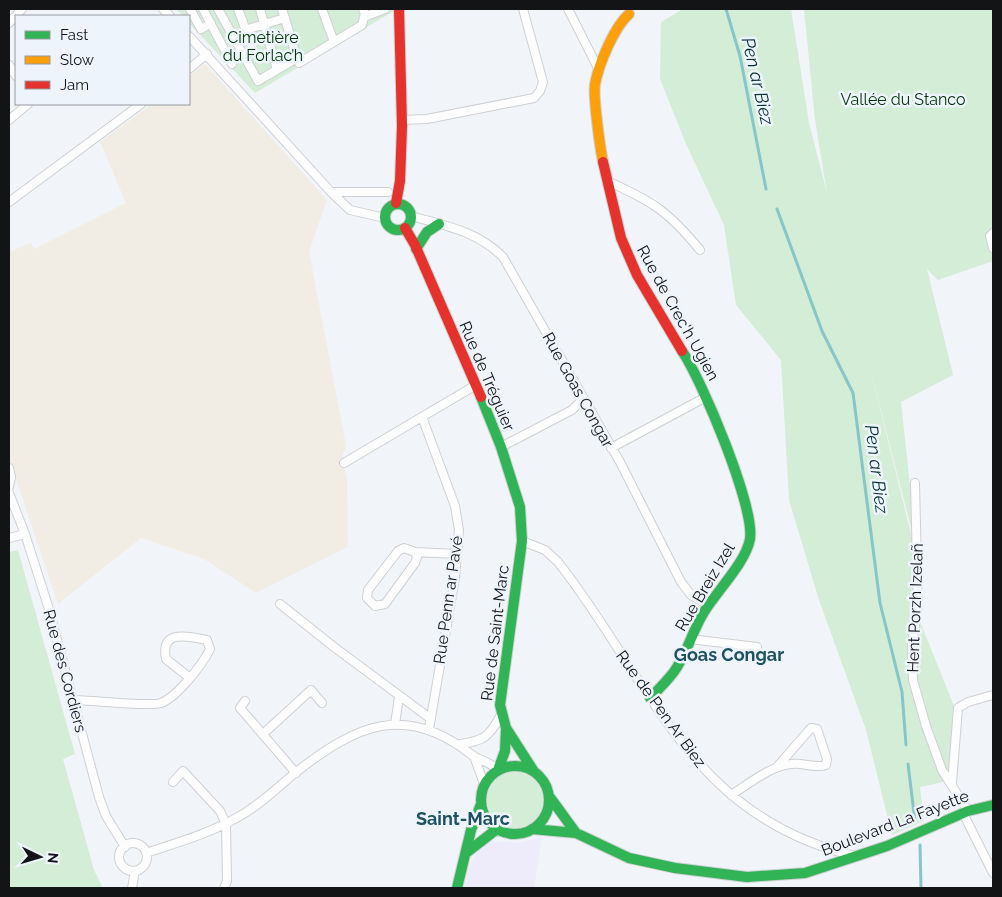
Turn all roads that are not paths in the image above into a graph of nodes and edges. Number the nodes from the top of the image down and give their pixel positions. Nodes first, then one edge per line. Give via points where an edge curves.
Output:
1 (190, 9) edge
2 (203, 9) edge
3 (218, 9) edge
4 (238, 9) edge
5 (260, 9) edge
6 (282, 9) edge
7 (322, 9) edge
8 (385, 9) edge
9 (399, 9) edge
10 (523, 9) edge
11 (568, 9) edge
12 (364, 13) edge
13 (629, 14) dead end
14 (285, 18) junction
15 (211, 23) junction
16 (264, 24) junction
17 (245, 30) junction
18 (190, 37) edge
19 (334, 42) junction
20 (253, 49) dead end
21 (207, 54) junction
22 (297, 58) junction
23 (232, 64) dead end
24 (190, 67) edge
25 (277, 70) junction
26 (599, 70) junction
27 (27, 105) edge
28 (140, 105) edge
29 (9, 120) edge
30 (402, 120) junction
31 (607, 181) junction
32 (331, 192) dead end
33 (388, 192) dead end
34 (9, 202) edge
35 (396, 203) junction
36 (411, 216) junction
37 (385, 218) junction
38 (439, 224) junction
39 (405, 228) junction
40 (993, 233) edge
41 (993, 248) edge
42 (416, 249) junction
43 (700, 250) dead end
44 (476, 385) junction
45 (706, 397) junction
46 (584, 398) junction
47 (422, 417) junction
48 (500, 447) junction
49 (611, 448) junction
50 (344, 463) dead end
51 (9, 468) edge
52 (915, 483) dead end
53 (9, 487) edge
54 (9, 493) edge
55 (26, 534) junction
56 (9, 538) edge
57 (522, 541) junction
58 (415, 552) junction
59 (458, 554) junction
60 (280, 604) dead end
61 (708, 605) junction
62 (690, 639) junction
63 (756, 654) dead end
64 (190, 678) junction
65 (993, 695) edge
66 (398, 697) junction
67 (650, 698) junction
68 (73, 700) junction
69 (245, 701) dead end
70 (322, 703) dead end
71 (501, 716) junction
72 (431, 719) junction
73 (394, 724) junction
74 (429, 728) junction
75 (506, 728) junction
76 (263, 734) junction
77 (460, 744) junction
78 (474, 756) junction
79 (777, 768) junction
80 (498, 770) junction
81 (532, 770) junction
82 (296, 773) junction
83 (173, 782) dead end
84 (952, 783) junction
85 (484, 784) junction
86 (731, 795) junction
87 (549, 796) junction
88 (481, 804) junction
89 (993, 805) edge
90 (966, 812) junction
91 (226, 824) junction
92 (497, 829) junction
93 (532, 829) junction
94 (576, 833) junction
95 (125, 847) junction
96 (146, 853) junction
97 (466, 853) junction
98 (855, 856) junction
99 (135, 871) junction
100 (993, 873) edge
101 (132, 888) edge
102 (224, 888) edge
103 (457, 888) edge

1 - 15 street via 201,29
2 - 15 street
3 - 25 street via 258,82
4 - 17 street
5 - 16 street
6 - 14 street
7 - 19 street
8 - 12 street
9 - 30 main road
10 - 30 street via 542,82 534,98 427,119
11 - 26 street
12 - 19 street via 362,25
13 - 26 main road, Rue de Crec'h Ugien via 619,25
14 - 16 street
14 - 22 street
15 - 23 street
16 - 17 street
16 - 25 street
17 - 20 street
18 - 21 street
19 - 22 street via 299,63
21 - 24 street
21 - 33 street via 331,192
22 - 25 street
26 - 31 main road, Rue de Crec'h Ugien via 595,85
27 - 29 street
28 - 34 street
30 - 35 main road via 400,190
31 - 43 street via 657,206 677,222
31 - 45 main road, Rue de Crec'h Ugien via 621,238 637,275 691,364
32 - 37 street via 350,210
35 - 36 main road via 407,207
35 - 37 main road via 388,208
36 - 38 street, Rue Goas Congar
36 - 39 main road
37 - 39 main road via 390,228
38 - 42 main road via 427,232
38 - 46 street, Rue Goas Congar via 476,236 503,257
39 - 42 main road, Rue de Tréguier
40 - 41 street via 990,236
42 - 44 main road, Rue de Tréguier
44 - 47 street
44 - 48 main road, Rue de Tréguier
45 - 49 street
45 - 61 main road, Rue Breiz Izel via 746,503 750,524 750,539 745,553
46 - 48 street via 572,410
46 - 49 street, Rue Goas Congar
47 - 50 street
47 - 59 street, Rue Penn ar Pavé via 455,506
48 - 57 main road, Rue de Tréguier via 518,498
49 - 61 street, Rue Goas Congar via 681,582 691,595
51 - 53 street
52 - 84 street, Hent Porzh Izelañ via 918,607 912,643 913,680 942,770
54 - 55 street, Rue des Cordiers
55 - 56 street
55 - 68 street, Rue des Cordiers
57 - 67 street, Rue de Pen Ar Biez via 546,550 558,562
57 - 71 main road, Rue de Saint-Marc via 501,692
58 - 58 street via 416,563 385,604 375,606 368,601 368,590 398,551 407,548
58 - 59 street
59 - 72 street, Rue Penn ar Pavé
60 - 66 street
61 - 62 main road, Rue Breiz Izel
62 - 63 street via 757,647
62 - 67 main road, Rue Breiz Izel via 674,672
64 - 64 street via 210,649 207,640 177,636 168,640 164,649 166,659
64 - 68 street via 160,703
65 - 84 street via 958,708
66 - 72 street
66 - 73 street
67 - 86 street, Rue de Pen Ar Biez via 690,755
68 - 95 street, Rue des Cordiers via 99,797
69 - 76 street via 240,708
70 - 76 street via 311,690
71 - 75 main road, Rue de Saint-Marc
71 - 77 street via 486,736
72 - 74 street, Rue Penn ar Pavé
73 - 74 street
73 - 82 street via 350,736
74 - 77 street
75 - 80 main road, Rue de Saint-Marc via 506,751
75 - 81 main road, Rue de Saint-Marc
76 - 82 street
77 - 78 street
78 - 80 street
78 - 85 street
79 - 79 street via 798,763 821,768 826,765 817,729 811,728
79 - 86 street
80 - 81 main road via 515,765
80 - 85 main road
81 - 87 main road via 542,777
82 - 91 street via 240,817
83 - 91 street via 184,771 220,811
84 - 90 street, Hent Porzh Izelañ
85 - 88 main road
86 - 98 street, Rue de Pen Ar Biez via 774,827 830,850
87 - 93 main road via 546,815
87 - 94 main road, Boulevard La Fayette
88 - 92 main road via 489,823
88 - 97 main road
89 - 90 main road, Boulevard La Fayette
90 - 98 main road, Boulevard La Fayette via 896,843
90 - 100 street, Hent Porzh Izelañ
91 - 96 street
91 - 102 street via 227,881
92 - 93 main road via 514,834
92 - 97 main road
93 - 94 main road, Boulevard La Fayette
94 - 98 main road, Boulevard La Fayette via 629,858 746,877 805,873
95 - 96 street via 137,844
95 - 99 street via 120,853 120,860 124,868
96 - 99 street via 145,864
97 - 103 main road
99 - 101 street

